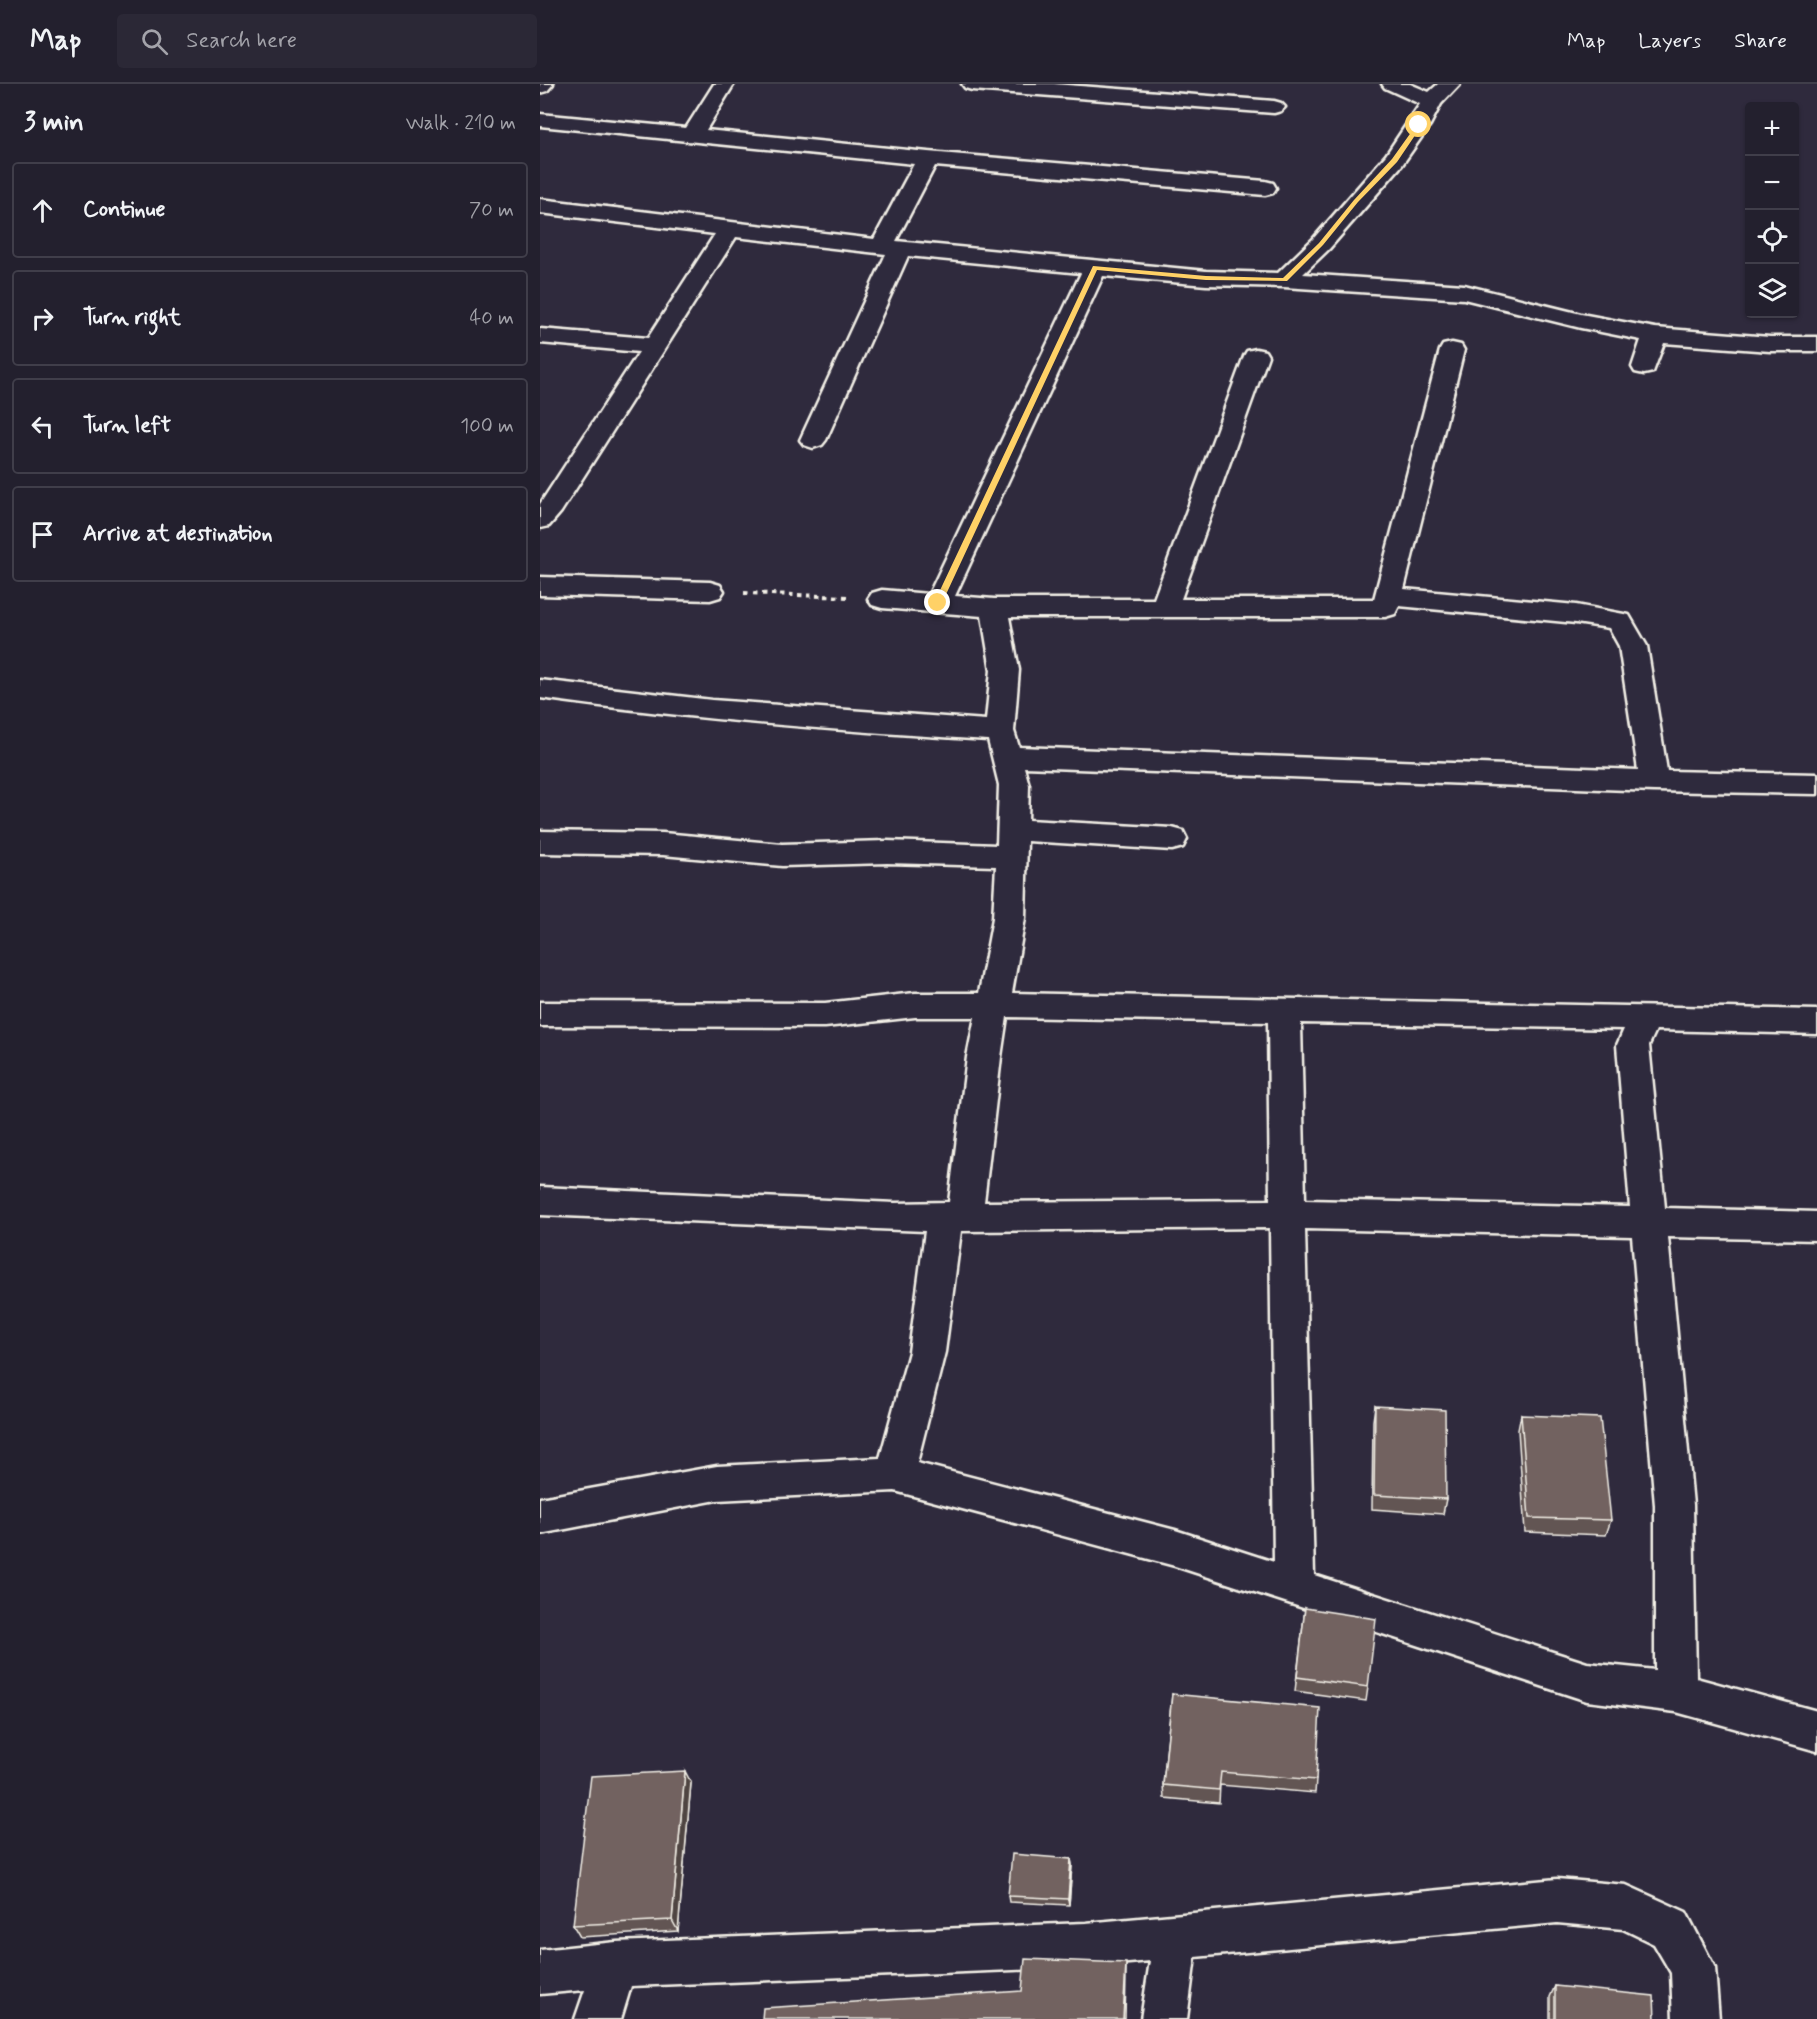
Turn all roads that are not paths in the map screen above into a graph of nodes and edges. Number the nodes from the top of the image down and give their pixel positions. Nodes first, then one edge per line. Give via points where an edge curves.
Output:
1 (724, 84) edge
2 (972, 84) edge
3 (1392, 84) edge
4 (1450, 84) edge
5 (1035, 87) edge
6 (1432, 101) junction
7 (1274, 107) dead end
8 (540, 120) edge
9 (692, 136) junction
10 (928, 159) junction
11 (1265, 188) dead end
12 (540, 206) edge
13 (730, 230) junction
14 (891, 247) junction
15 (1095, 268) junction
16 (1284, 280) junction
17 (1655, 335) junction
18 (540, 336) edge
19 (1817, 344) edge
20 (654, 346) junction
21 (1452, 350) dead end
22 (1256, 356) dead end
23 (1644, 367) dead end
24 (813, 440) dead end
25 (540, 520) edge
26 (540, 586) edge
27 (710, 591) road end
28 (1388, 596) junction
29 (882, 598) road end
30 (938, 603) junction
31 (1165, 606) junction
32 (994, 608) junction
33 (540, 689) edge
34 (1003, 743) junction
35 (1654, 780) junction
36 (1816, 785) edge
37 (1172, 839) dead end
38 (540, 842) edge
39 (1011, 843) junction
40 (993, 1005) junction
41 (1284, 1011) junction
42 (540, 1014) edge
43 (1644, 1017) junction
44 (1817, 1022) edge
45 (540, 1201) edge
46 (1289, 1214) junction
47 (955, 1216) junction
48 (1648, 1222) junction
49 (1817, 1226) edge
50 (895, 1474) junction
51 (540, 1516) edge
52 (1294, 1587) junction
53 (1676, 1692) junction
54 (1817, 1731) edge
55 (1176, 1937) junction
56 (616, 1964) junction
57 (540, 1972) edge
58 (598, 2019) edge
59 (1164, 2019) edge
60 (1696, 2019) edge

1 - 9 street
2 - 5 street
3 - 6 street
4 - 6 street
5 - 7 street
6 - 16 street via 1394,160
8 - 9 street
9 - 10 street
10 - 11 street
10 - 14 street
12 - 13 street
13 - 14 street
13 - 20 street
14 - 15 street
14 - 24 street
15 - 16 street
15 - 30 street
16 - 17 street via 1464,292
17 - 19 street
17 - 23 street
18 - 20 street
20 - 25 street
21 - 28 street
22 - 31 street
26 - 27 street
28 - 31 street via 1385,608
28 - 35 street via 1619,621 1633,646
29 - 30 street
30 - 32 street
31 - 32 street
32 - 34 street via 1005,670
33 - 34 street via 649,705
34 - 35 street
34 - 39 street via 1014,785
35 - 36 street
37 - 39 street
38 - 39 street via 663,844 782,855
39 - 40 street via 1009,918
40 - 41 street
40 - 42 street via 915,1005 825,1016
40 - 47 street
41 - 43 street
41 - 46 street
43 - 44 street
43 - 48 street via 1633,1045
45 - 47 street via 896,1217
46 - 47 street
46 - 48 street
46 - 52 street
47 - 50 street via 927,1352
48 - 49 street
48 - 53 street via 1674,1505
50 - 51 street via 717,1483
50 - 52 street via 1175,1548
52 - 53 street via 1587,1682
53 - 54 street
55 - 56 street via 1074,1945
55 - 59 street
55 - 60 street via 1557,1901 1626,1907 1670,1928 1693,1968
56 - 57 street
56 - 58 street

